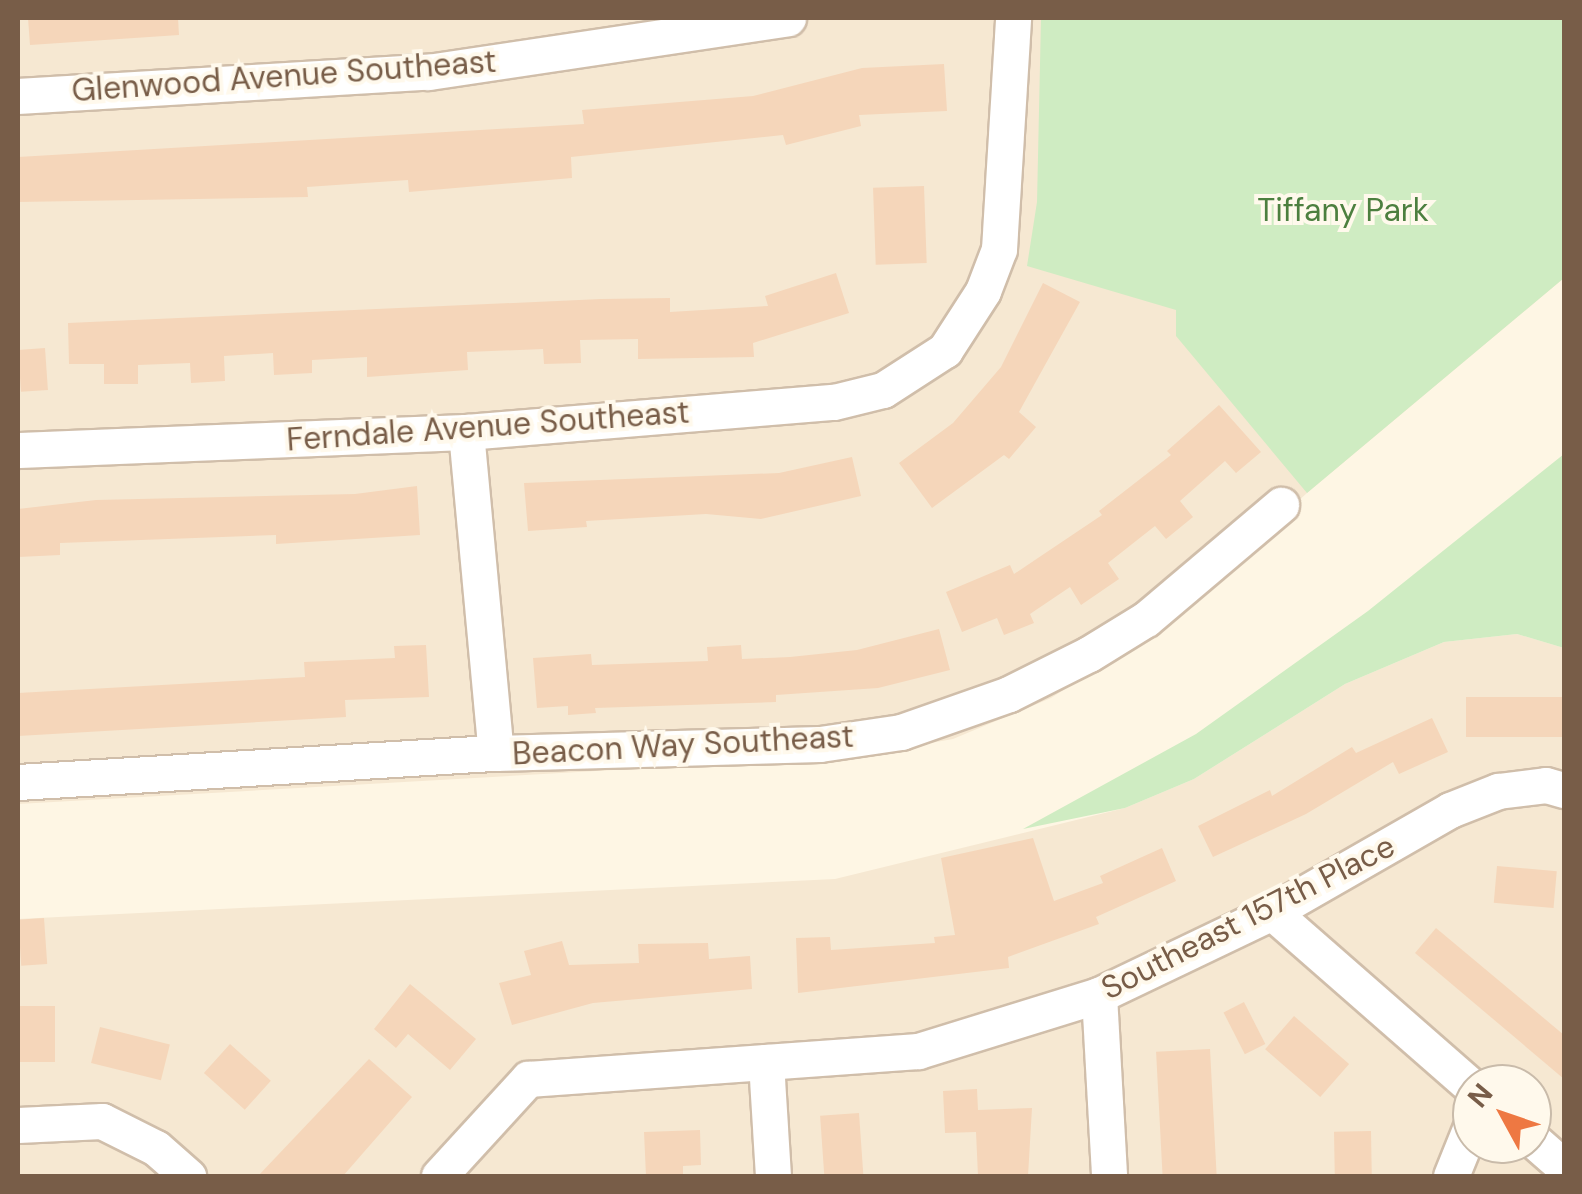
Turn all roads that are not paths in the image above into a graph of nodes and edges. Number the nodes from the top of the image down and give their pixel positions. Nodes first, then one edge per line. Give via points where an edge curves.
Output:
1 (788, 18) edge
2 (1013, 18) edge
3 (18, 96) edge
4 (466, 432) junction
5 (18, 450) edge
6 (1281, 505) dead end
7 (496, 753) junction
8 (18, 782) edge
9 (1555, 788) edge
10 (1272, 912) junction
11 (1099, 996) junction
12 (766, 1062) junction
13 (1452, 1070) edge
14 (18, 1125) edge
15 (188, 1176) edge
16 (439, 1176) edge
17 (772, 1176) edge
18 (1108, 1176) edge

1 - 3 street, Glenwood Avenue Southeast via 428,72
2 - 4 street, Ferndale Avenue Southeast via 998,249 983,291 945,350 882,390 834,402
4 - 5 street, Ferndale Avenue Southeast
4 - 7 street
6 - 7 street, Beacon Way Southeast via 1118,636 1009,694 901,732 820,744
7 - 8 street, Beacon Way Southeast
9 - 10 street, Southeast 157th Place via 1498,791 1450,810
10 - 11 street, Southeast 157th Place
10 - 13 street
11 - 12 street, Southeast 157th Place via 918,1051
11 - 18 street
12 - 16 street, Southeast 157th Place via 528,1079
12 - 17 street
14 - 15 street via 102,1121 156,1148

